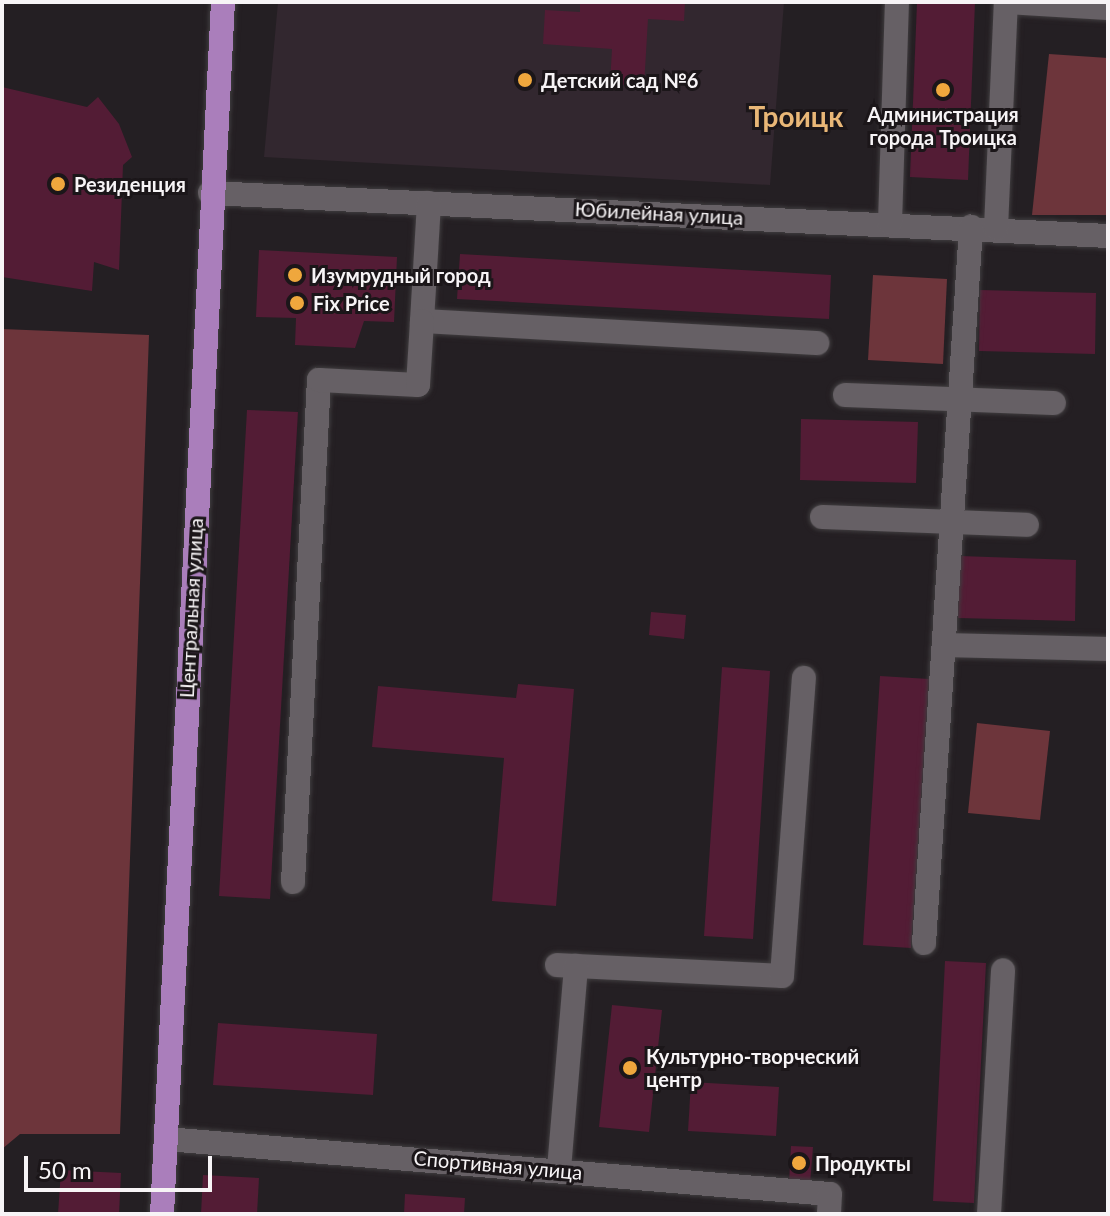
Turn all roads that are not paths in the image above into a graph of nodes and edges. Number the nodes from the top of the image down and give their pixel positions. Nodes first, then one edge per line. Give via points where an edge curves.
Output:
1 (223, 2) edge
2 (897, 2) edge
3 (1006, 2) edge
4 (1108, 8) edge
5 (210, 193) junction
6 (429, 203) junction
7 (890, 223) junction
8 (971, 227) junction
9 (996, 228) junction
10 (1108, 236) edge
11 (422, 321) junction
12 (817, 343) dead end
13 (845, 395) dead end
14 (959, 399) junction
15 (1054, 403) dead end
16 (822, 517) dead end
17 (952, 521) junction
18 (1027, 525) dead end
19 (945, 645) junction
20 (1108, 649) edge
21 (804, 678) dead end
22 (293, 882) dead end
23 (924, 943) dead end
24 (1003, 970) dead end
25 (166, 1139) junction
26 (559, 1169) junction
27 (830, 1204) edge
28 (162, 1214) edge
29 (989, 1214) edge

1 - 5 main road, Центральная улица
2 - 7 street
3 - 4 street
3 - 9 street
5 - 6 street, Юбилейная улица
5 - 25 main road, Центральная улица
6 - 7 street, Юбилейная улица
6 - 11 street
7 - 8 street, Юбилейная улица
8 - 9 street, Юбилейная улица
8 - 14 street
9 - 10 street, Юбилейная улица
11 - 12 street
11 - 22 street via 418,385 319,380
13 - 14 street
14 - 15 street
14 - 17 street
16 - 17 street
17 - 18 street
17 - 19 street
19 - 20 street
19 - 23 street
21 - 26 street via 782,976 567,966
24 - 29 street
25 - 26 street, Спортивная улица
25 - 28 main road, Центральная улица
26 - 27 street, Спортивная улица

